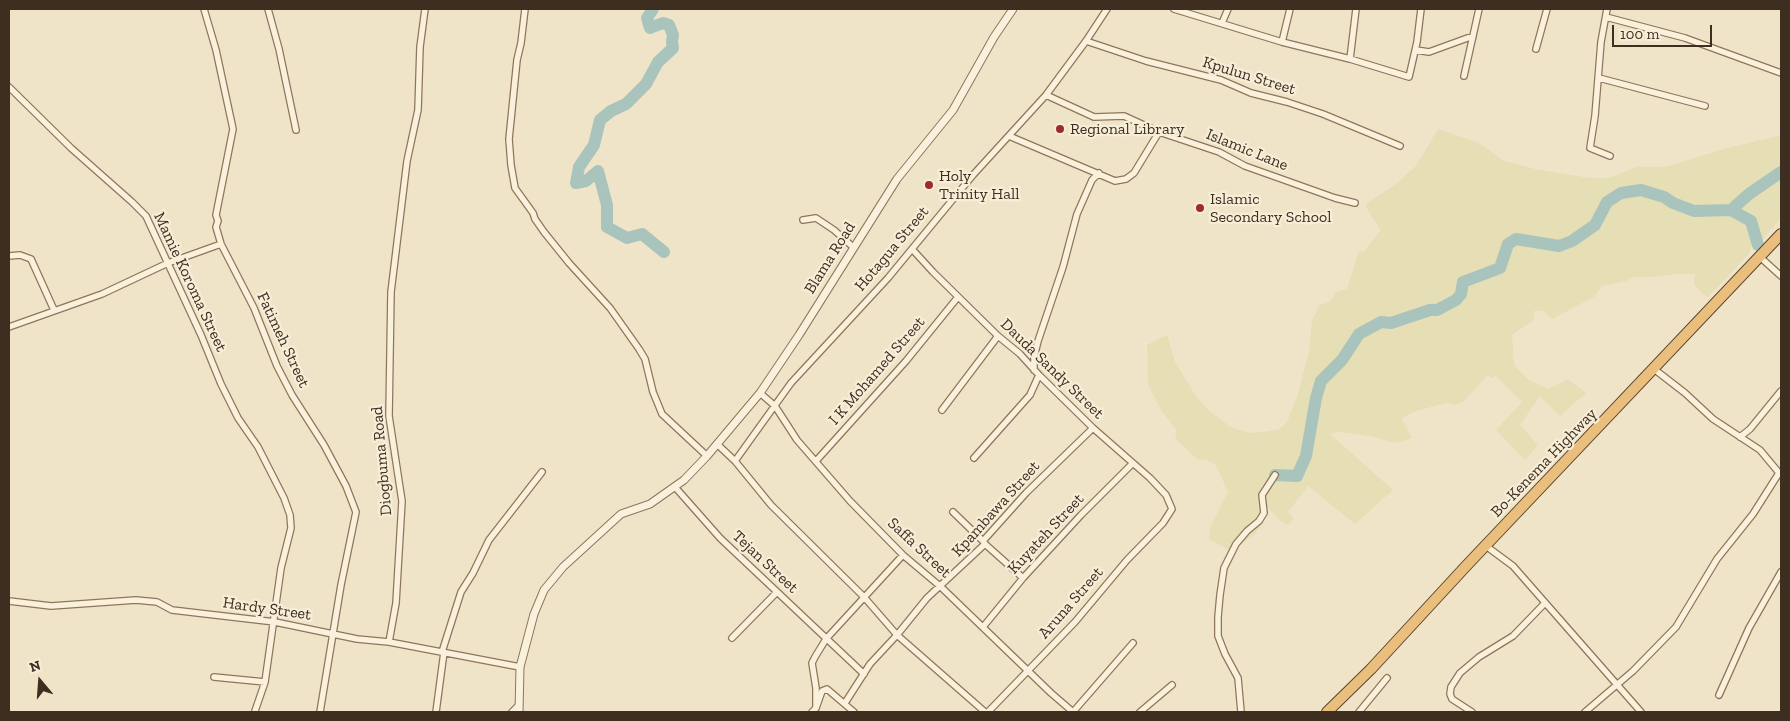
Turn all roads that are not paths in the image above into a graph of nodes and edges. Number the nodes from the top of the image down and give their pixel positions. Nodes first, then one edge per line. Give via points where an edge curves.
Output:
1 (204, 9) edge
2 (268, 9) edge
3 (425, 9) edge
4 (525, 9) edge
5 (1013, 9) edge
6 (1107, 9) edge
7 (1174, 9) edge
8 (1228, 9) edge
9 (1290, 9) edge
10 (1356, 9) edge
11 (1421, 9) edge
12 (1479, 9) edge
13 (1547, 9) edge
14 (1607, 9) edge
15 (1606, 17) junction
16 (1222, 23) junction
17 (1473, 36) junction
18 (1086, 41) junction
19 (1282, 42) junction
20 (1536, 48) dead end
21 (1416, 50) junction
22 (1350, 59) junction
23 (1781, 73) edge
24 (1464, 76) dead end
25 (1599, 78) junction
26 (9, 87) edge
27 (1046, 95) junction
28 (1705, 106) dead end
29 (296, 130) dead end
30 (1159, 132) junction
31 (1008, 136) junction
32 (1400, 146) dead end
33 (1610, 156) dead end
34 (1099, 173) junction
35 (1355, 203) dead end
36 (803, 220) dead end
37 (1781, 234) edge
38 (221, 244) junction
39 (853, 247) junction
40 (912, 249) junction
41 (9, 256) edge
42 (1760, 257) junction
43 (168, 263) junction
44 (1781, 276) edge
45 (958, 297) junction
46 (54, 310) junction
47 (9, 327) edge
48 (998, 336) junction
49 (1654, 369) junction
50 (1036, 372) junction
51 (1781, 391) edge
52 (760, 393) junction
53 (775, 406) junction
54 (942, 410) dead end
55 (1093, 428) junction
56 (1740, 437) junction
57 (717, 444) junction
58 (707, 456) junction
59 (974, 458) dead end
60 (735, 461) junction
61 (816, 461) junction
62 (1133, 463) junction
63 (542, 472) dead end
64 (1780, 474) edge
65 (1275, 475) dead end
66 (675, 487) junction
67 (1172, 509) joint
68 (954, 512) dead end
69 (984, 543) junction
70 (1486, 546) junction
71 (903, 555) junction
72 (1781, 572) edge
73 (1023, 578) junction
74 (941, 587) junction
75 (777, 592) junction
76 (864, 597) junction
77 (9, 601) edge
78 (1545, 603) junction
79 (275, 622) junction
80 (983, 627) junction
81 (333, 634) junction
82 (897, 636) junction
83 (732, 638) dead end
84 (826, 639) junction
85 (389, 642) junction
86 (1133, 643) dead end
87 (443, 652) junction
88 (520, 667) junction
89 (1028, 671) junction
90 (864, 674) junction
91 (214, 677) dead end
92 (1387, 678) dead end
93 (265, 682) junction
94 (1617, 684) junction
95 (1172, 685) dead end
96 (1719, 695) dead end
97 (845, 703) junction
98 (519, 709) edge
99 (814, 710) edge
100 (255, 711) dead end
101 (320, 712) edge
102 (436, 712) edge
103 (512, 712) edge
104 (854, 712) edge
105 (987, 712) edge
106 (1073, 712) edge
107 (1140, 712) edge
108 (1241, 712) edge
109 (1327, 712) edge
110 (1359, 712) edge
111 (1472, 712) edge
112 (1585, 712) edge
113 (1641, 712) edge

1 - 38 street, Fatimeh Street via 233,129 216,214
2 - 29 street
3 - 85 street, Diogbuma Road via 418,110 407,161 391,292 390,416 402,516 396,604
4 - 58 street via 509,139 515,188 544,232 616,316 645,359 662,414
5 - 39 street, Blama Road via 953,110 897,179
6 - 18 street, Hotagua Street
7 - 16 street
8 - 16 street
9 - 19 street
10 - 22 street
11 - 21 street
12 - 17 street
13 - 20 street
14 - 15 street
15 - 23 street via 1685,38
15 - 25 street
16 - 19 street
17 - 21 street via 1429,52
17 - 24 street
18 - 27 street, Hotagua Street
18 - 32 street, Kpulun Street via 1323,114
19 - 22 street
21 - 22 street via 1409,77
25 - 28 street
25 - 33 street via 1590,148
26 - 43 street, Mamie Koroma Street via 140,209
27 - 30 street, Islamic Lane via 1094,117 1124,116
27 - 31 street, Hotagua Street
30 - 34 street via 1134,173 1115,181
30 - 35 street, Islamic Lane via 1219,152 1245,166
31 - 34 street
31 - 40 street, Hotagua Street
34 - 50 street via 1092,180 1078,214 1038,341 1034,357
36 - 39 street via 816,218
37 - 42 highway, Bo-Kenema Highway
38 - 43 street
38 - 81 street, Fatimeh Street via 254,308 277,366 324,445 356,512
39 - 52 street, Blama Road
40 - 45 street, Dauda Sandy Street
40 - 53 street, Hotagua Street
41 - 46 street via 20,255 30,259
42 - 44 street
42 - 49 highway, Bo-Kenema Highway
43 - 46 street via 102,294
43 - 79 street, Mamie Koroma Street via 221,384 238,418 258,447 290,515 291,528 281,568
45 - 48 street, Dauda Sandy Street
45 - 61 street, I K Mohamed Street via 906,361
46 - 47 street
48 - 50 street, Dauda Sandy Street
48 - 54 street
49 - 56 street via 1713,419
49 - 70 highway, Bo-Kenema Highway
50 - 55 street, Dauda Sandy Street
50 - 59 street via 1030,395
51 - 56 street
52 - 53 street, Saffa Street
52 - 57 street, Blama Road
53 - 60 street, Hotagua Street
53 - 61 street, Saffa Street via 797,440
55 - 62 street, Dauda Sandy Street
55 - 69 street, Kpambawa Street via 1026,493
56 - 64 street via 1760,450
57 - 58 street, Blama Road
57 - 60 street
58 - 66 street, Blama Road
60 - 76 street via 771,505
61 - 71 street, Saffa Street
62 - 67 street, Dauda Sandy Street via 1166,495
62 - 73 street, Kuyateh Street
63 - 87 street via 489,540 461,592
64 - 94 street via 1717,559 1676,627
65 - 108 street via 1262,494 1264,513 1236,544 1224,568 1218,636 1238,678
66 - 75 street, Tejan Street via 720,538
66 - 88 street, Blama Road via 650,504 621,514 544,590
67 - 89 street, Aruna Street via 1075,622
68 - 69 street
69 - 73 street
69 - 74 street, Kpambawa Street
70 - 78 street via 1513,566
70 - 109 highway, Bo-Kenema Highway
71 - 74 street, Saffa Street
71 - 76 street
72 - 96 street via 1749,628
73 - 80 street, Kuyateh Street
74 - 80 street, Saffa Street
74 - 82 street, Kpambawa Street via 927,598
75 - 83 street
75 - 84 street, Tejan Street
76 - 82 street
76 - 84 street
77 - 79 street, Hardy Street via 51,606 148,600 172,610
78 - 94 street
78 - 111 street via 1513,636 1460,673 1450,694 1452,699
79 - 81 street, Hardy Street
79 - 93 street, Mamie Koroma Street
80 - 89 street, Saffa Street
81 - 85 street, Hardy Street
81 - 101 street, Fatimeh Street
82 - 90 street, Kpambawa Street
82 - 105 street
84 - 90 street, Tejan Street
84 - 99 street via 812,663 816,688
85 - 87 street, Hardy Street
86 - 106 street
87 - 88 street, Hardy Street
87 - 102 street
88 - 98 street
89 - 105 street, Aruna Street
89 - 106 street, Saffa Street
90 - 97 street, Kpambawa Street
91 - 93 street
92 - 110 street
93 - 100 street, Mamie Koroma Street
94 - 112 street
94 - 113 street
95 - 107 street
97 - 99 street via 827,689 822,691
97 - 104 street
98 - 103 street

